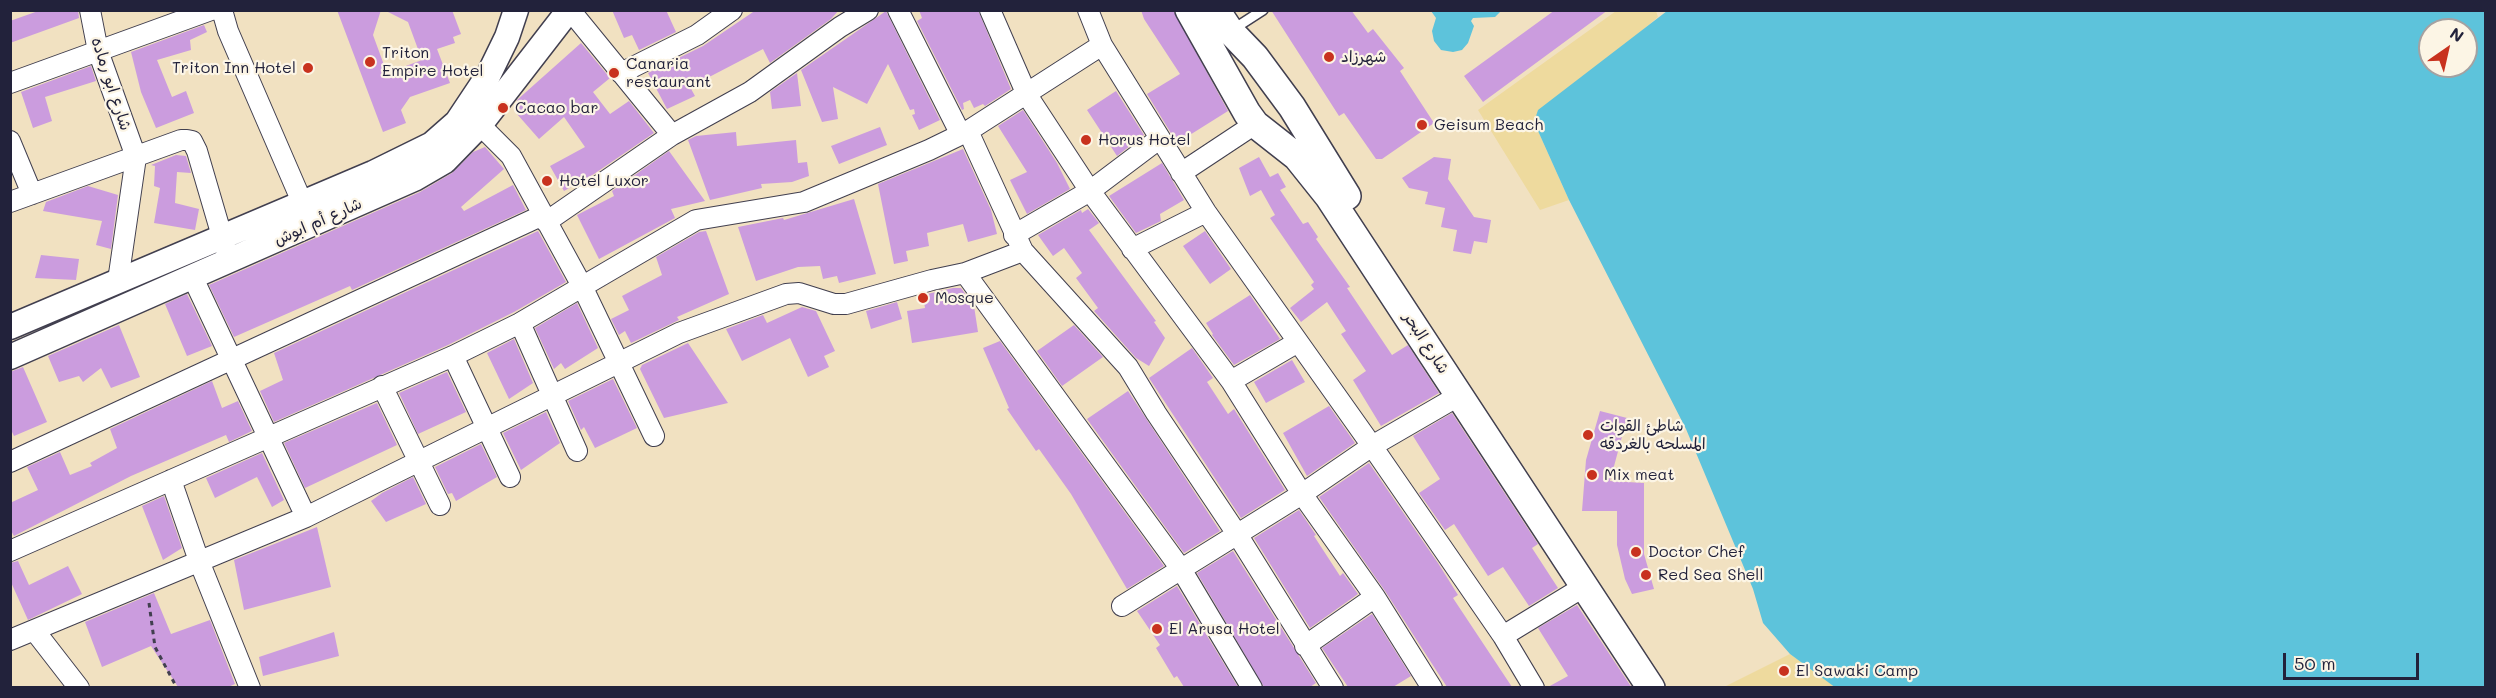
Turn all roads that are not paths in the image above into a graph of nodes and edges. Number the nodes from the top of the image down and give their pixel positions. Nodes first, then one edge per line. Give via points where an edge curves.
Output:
1 (90, 10) edge
2 (211, 10) edge
3 (222, 10) edge
4 (516, 10) edge
5 (570, 10) edge
6 (732, 10) edge
7 (898, 10) edge
8 (990, 10) edge
9 (1088, 10) edge
10 (1189, 10) edge
11 (1263, 10) edge
12 (863, 12) edge
13 (1223, 21) edge
14 (1102, 45) junction
15 (98, 51) junction
16 (1255, 57) junction
17 (621, 73) junction
18 (1227, 79) junction
19 (10, 83) edge
20 (1027, 95) junction
21 (1292, 107) junction
22 (1256, 124) junction
23 (480, 125) junction
24 (964, 132) junction
25 (672, 135) junction
26 (1159, 139) junction
27 (10, 141) edge
28 (136, 157) junction
29 (1181, 174) junction
30 (1090, 191) junction
31 (32, 194) junction
32 (10, 202) edge
33 (302, 202) junction
34 (1206, 212) junction
35 (544, 219) junction
36 (221, 237) junction
37 (1018, 243) junction
38 (1132, 249) junction
39 (231, 261) junction
40 (965, 273) junction
41 (193, 278) junction
42 (118, 281) junction
43 (582, 286) junction
44 (520, 323) junction
45 (10, 327) edge
46 (1298, 342) junction
47 (453, 356) junction
48 (10, 357) edge
49 (232, 360) junction
50 (618, 364) junction
51 (1231, 381) junction
52 (382, 386) junction
53 (552, 395) junction
54 (1460, 395) junction
55 (487, 427) junction
56 (268, 436) junction
57 (654, 436) dead end
58 (1372, 446) junction
59 (577, 451) dead end
60 (418, 460) junction
61 (10, 462) edge
62 (510, 477) dead end
63 (171, 480) junction
64 (1302, 494) junction
65 (440, 505) dead end
66 (306, 517) junction
67 (1237, 534) junction
68 (10, 551) edge
69 (199, 561) junction
70 (1181, 569) junction
71 (1586, 586) junction
72 (1375, 597) junction
73 (1122, 606) dead end
74 (34, 630) junction
75 (1503, 636) junction
76 (10, 640) edge
77 (1305, 646) junction
78 (79, 687) edge
79 (250, 687) edge
80 (1252, 687) edge
81 (1333, 687) edge
82 (1432, 687) edge
83 (1534, 687) edge
84 (1651, 687) edge
85 (1666, 687) edge

1 - 15 street, شارع ابو رماده
2 - 15 street
3 - 33 street
4 - 33 street, شارع أم ابوش via 489,74 446,133 414,155
5 - 17 street
5 - 23 street, شارع أم ابوش
6 - 17 street via 697,35
7 - 24 street
8 - 20 street
9 - 14 street
10 - 18 main road, شارع البحر
11 - 13 lane
12 - 25 street via 750,92
13 - 16 main road, شارع البحر
14 - 20 street
14 - 26 street
15 - 19 street
15 - 28 street, شارع ابو رماده
16 - 18 main road via 1243,71
16 - 21 main road, شارع البحر
17 - 25 street
18 - 22 main road, شارع البحر
20 - 24 street
20 - 30 street
21 - 22 main road via 1272,113
21 - 85 main road, شارع البحر via 1425,322
22 - 29 street
22 - 54 main road, شارع البحر via 1297,158 1329,197
23 - 35 street via 508,151
23 - 39 street, شارع أم ابوش via 445,161 414,179
24 - 37 street
24 - 43 street via 804,202 696,220
25 - 35 street
26 - 29 street
26 - 30 street
27 - 31 street
28 - 31 street
28 - 36 street via 181,140 192,141
28 - 42 street
29 - 34 street
30 - 37 street
30 - 38 street
31 - 32 street
33 - 36 street, شارع أم ابوش
34 - 38 street
34 - 46 street
35 - 43 street
35 - 49 street
36 - 39 street
36 - 42 street, شارع أم ابوش
37 - 40 street
37 - 67 street via 1128,366
38 - 51 street
39 - 41 street, شارع أم ابوش
40 - 50 street via 846,304 799,293 786,294 679,333
40 - 70 street
41 - 48 street, شارع أم ابوش
41 - 49 street
42 - 45 street, شارع أم ابوش
43 - 44 street
43 - 50 street
44 - 47 street
44 - 53 street
46 - 51 street
46 - 58 street
47 - 52 street
47 - 55 street
49 - 56 street
49 - 61 street
50 - 53 street
50 - 57 street
51 - 64 street
52 - 56 street
52 - 60 street
53 - 55 street
53 - 59 street
54 - 58 street
54 - 71 main road, شارع البحر
55 - 60 street
55 - 62 street
56 - 63 street
56 - 66 street
58 - 64 street
58 - 75 street
60 - 65 street
60 - 66 street
63 - 68 street
63 - 69 street
64 - 67 street
64 - 72 street
66 - 69 street
67 - 70 street
67 - 77 street
69 - 74 street
69 - 79 street
70 - 73 street
70 - 80 street
71 - 75 street
71 - 84 main road, شارع البحر
72 - 77 street
72 - 82 street
74 - 76 street
74 - 78 street
75 - 83 street
77 - 81 street

